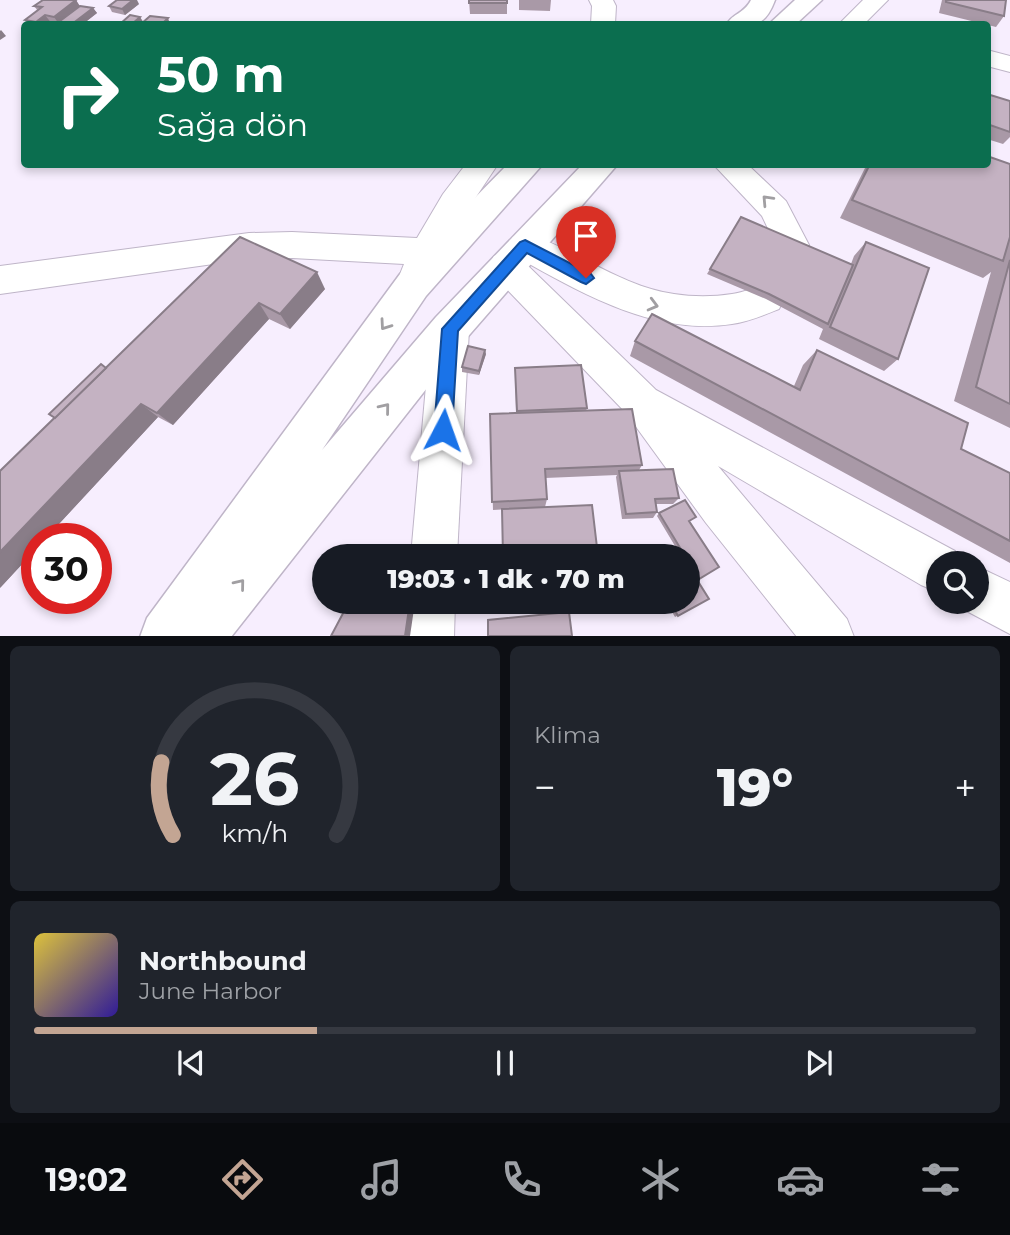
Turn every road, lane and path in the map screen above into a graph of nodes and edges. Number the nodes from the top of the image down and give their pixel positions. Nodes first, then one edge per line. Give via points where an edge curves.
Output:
1 (601, 0) edge
2 (763, 0) edge
3 (810, 0) edge
4 (876, 0) edge
5 (603, 21) edge
6 (744, 21) edge
7 (785, 21) edge
8 (859, 21) edge
9 (991, 59) edge
10 (1010, 64) edge
11 (481, 168) edge
12 (523, 168) edge
13 (598, 168) edge
14 (732, 168) edge
15 (792, 245) edge
16 (516, 256) junction
17 (419, 269) junction
18 (0, 280) edge
19 (766, 299) edge
20 (450, 329) junction
21 (640, 400) junction
22 (435, 544) edge
23 (926, 561) edge
24 (989, 597) edge
25 (1010, 609) edge
26 (430, 614) edge
27 (166, 636) edge
28 (197, 636) edge
29 (429, 636) edge
30 (829, 636) edge

1 - 5 street
2 - 6 main road via 757,14
3 - 7 main road
4 - 8 street
9 - 10 street
11 - 17 street via 448,213
12 - 17 main road
13 - 16 main road
15 -> 14 street via 775,209
16 -> 19 street via 667,309 706,313 744,309
16 - 20 main road
16 - 21 street
17 - 18 street via 292,245 249,246
17 -> 27 main road
20 - 22 street
28 -> 20 main road
21 - 23 street
21 - 30 street
24 - 25 street
26 - 29 street

